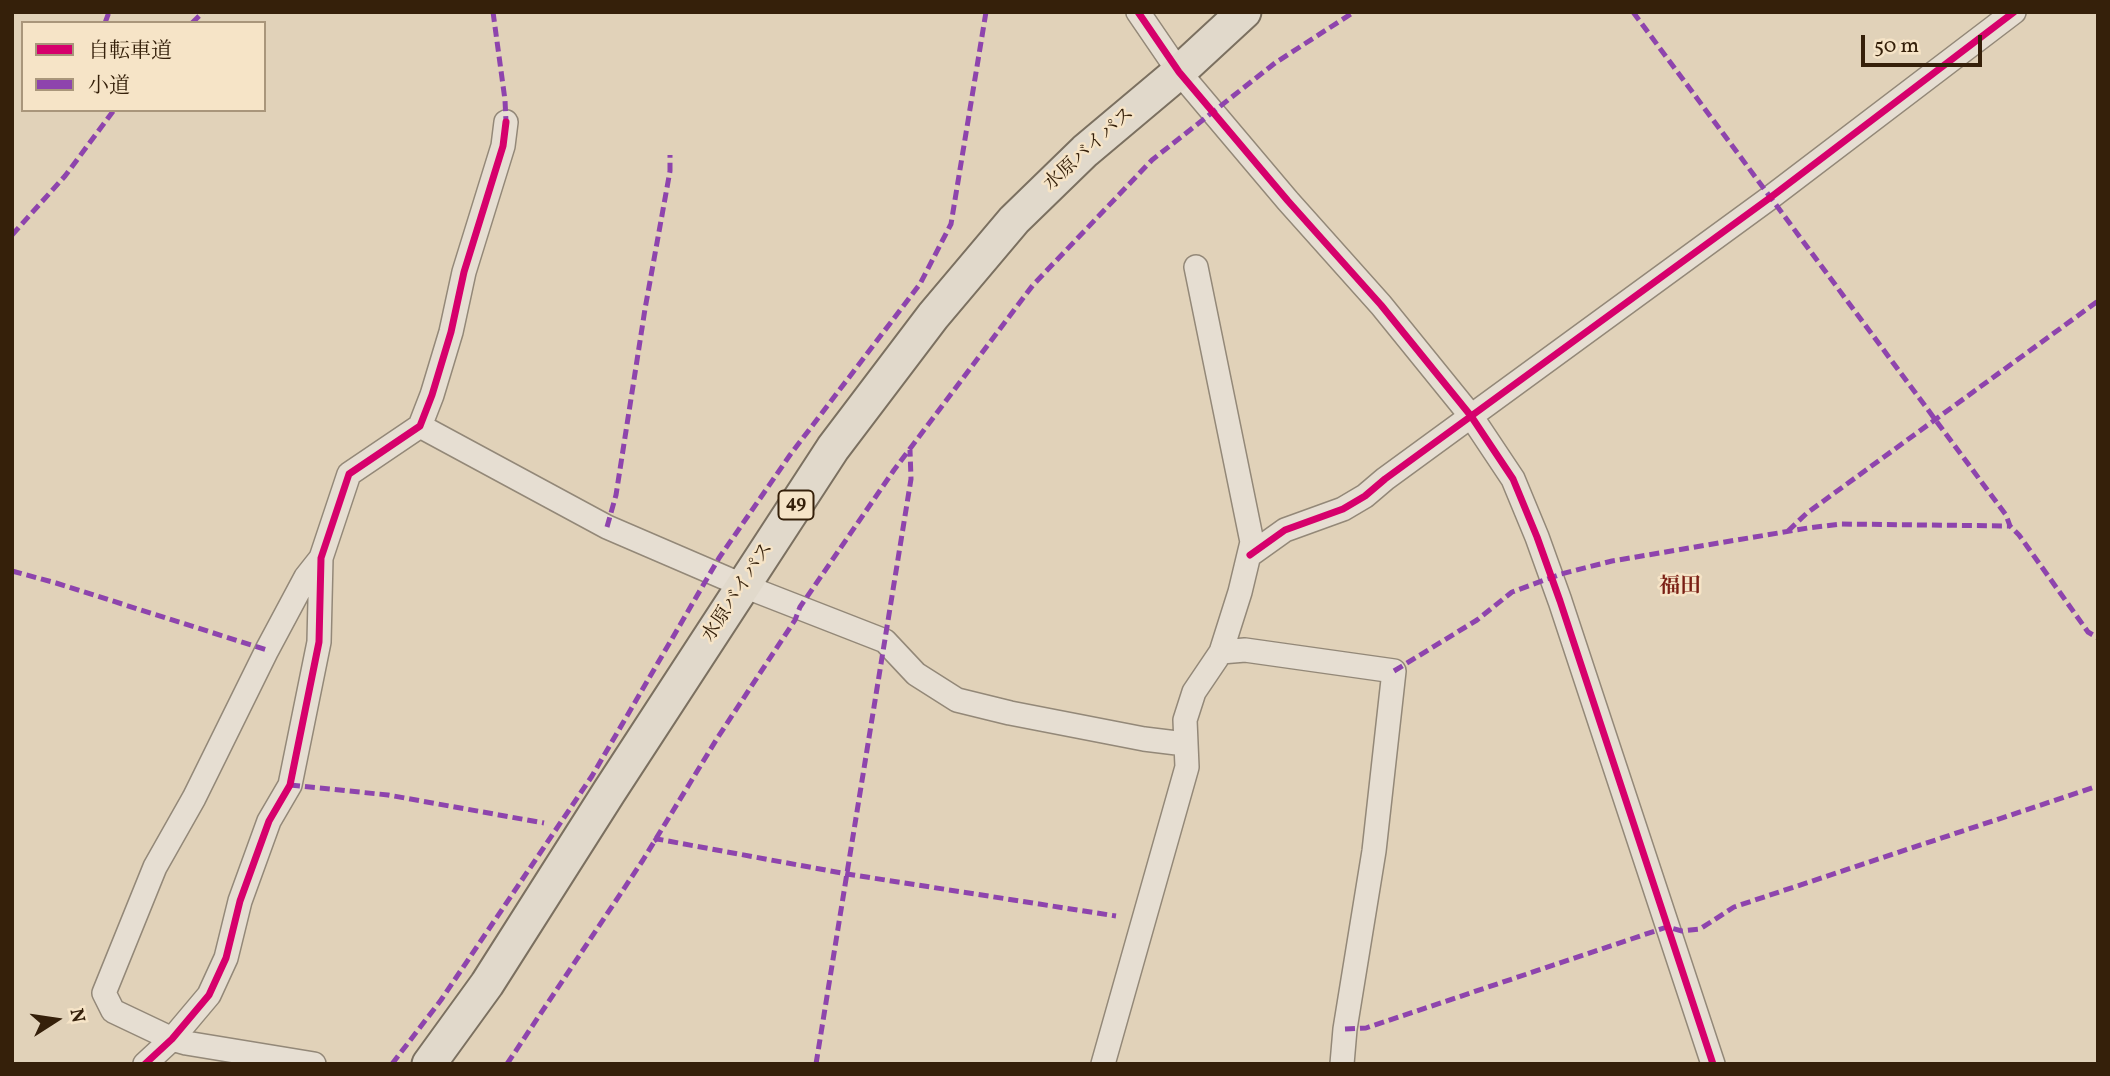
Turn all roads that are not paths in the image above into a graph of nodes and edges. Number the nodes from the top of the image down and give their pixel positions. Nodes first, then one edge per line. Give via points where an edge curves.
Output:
1 (1138, 12) edge
2 (1244, 12) edge
3 (2014, 12) edge
4 (1179, 72) junction
5 (506, 122) dead end
6 (1196, 267) dead end
7 (1471, 416) junction
8 (420, 426) junction
9 (1250, 555) junction
10 (321, 558) junction
11 (744, 586) junction
12 (1221, 652) junction
13 (1185, 744) junction
14 (172, 1039) junction
15 (145, 1064) edge
16 (314, 1064) edge
17 (429, 1064) edge
18 (1103, 1064) edge
19 (1342, 1064) edge
20 (1713, 1064) edge

1 - 4 street
2 - 4 highway, 水原バイパス / 49
3 - 7 street
4 - 7 street
4 - 11 highway, 水原バイパス / 49 via 1085,151 990,248 833,448
5 - 8 street via 451,332
6 - 9 street via 1252,542
7 - 9 street via 1365,496 1284,530
7 - 20 street via 1513,479 1537,537
8 - 10 street via 349,474
8 - 11 street via 607,527
9 - 12 street
10 - 14 street via 319,642 289,785 269,821 215,983
10 - 14 street via 306,577 155,867 104,993 113,1011
11 - 13 street via 885,641 916,674 957,701
11 - 17 highway, 水原バイパス / 49 via 487,984
12 - 13 street via 1195,692 1185,720
12 - 19 street via 1245,650 1394,671 1374,851
13 - 18 street via 1187,767
14 - 15 street
14 - 16 street

